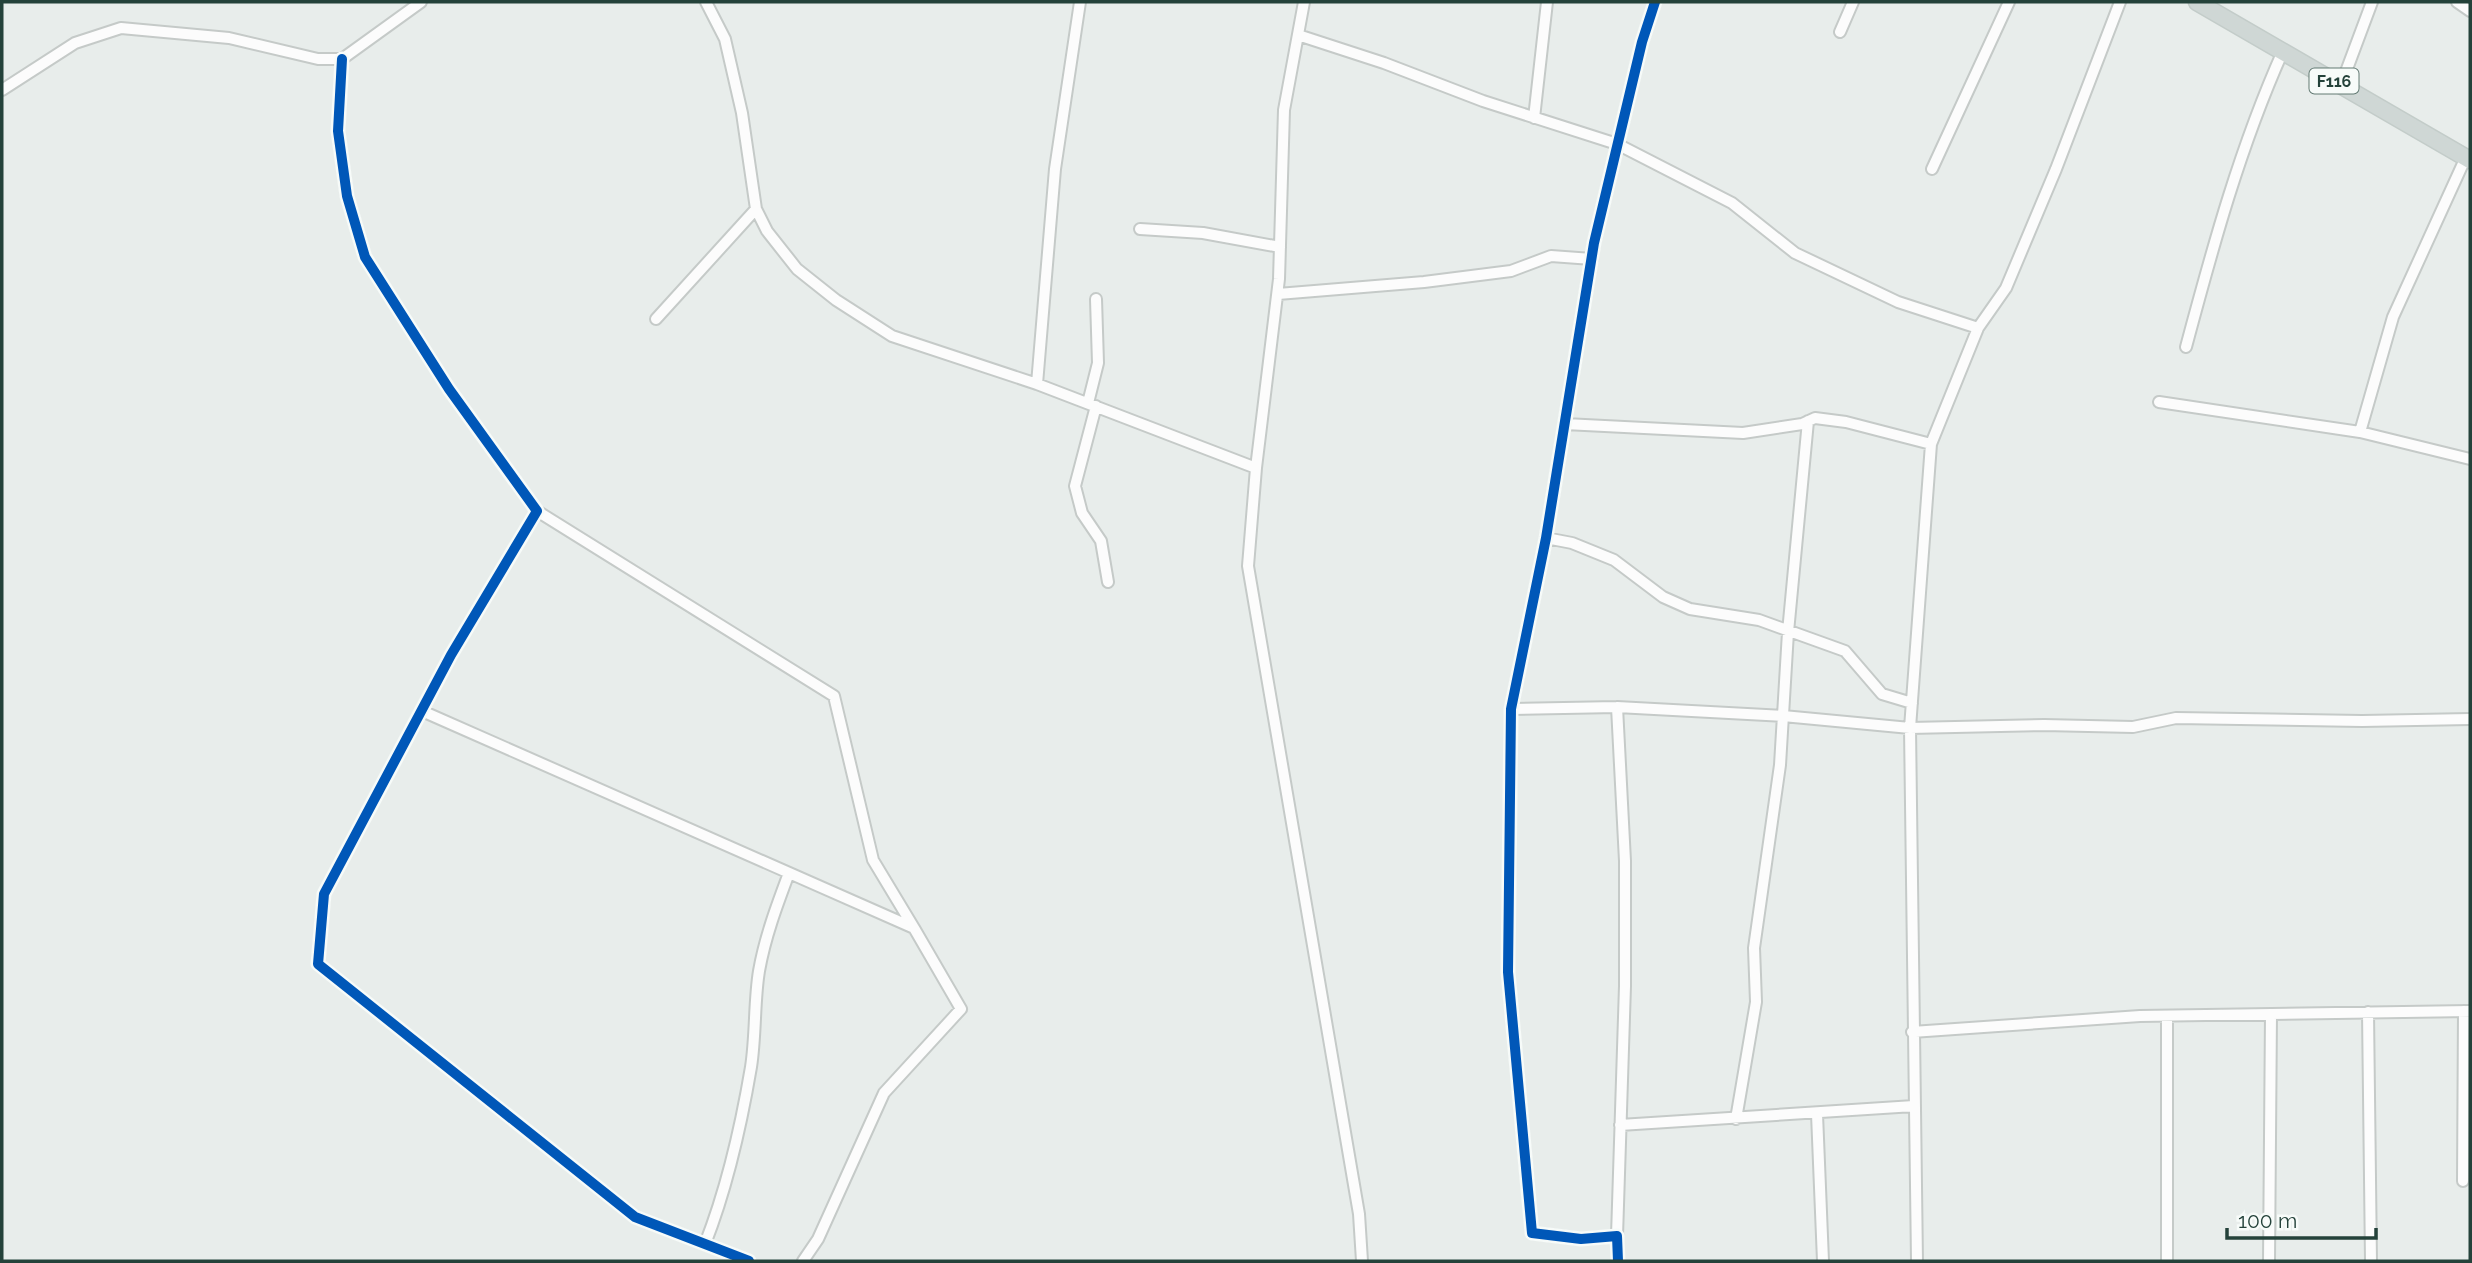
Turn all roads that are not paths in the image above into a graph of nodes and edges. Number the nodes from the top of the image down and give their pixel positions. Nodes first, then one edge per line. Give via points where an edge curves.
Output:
1 (421, 2) edge
2 (706, 2) edge
3 (1080, 2) edge
4 (1304, 2) edge
5 (1547, 2) edge
6 (1655, 2) edge
7 (1853, 2) edge
8 (2009, 2) edge
9 (2120, 2) edge
10 (2197, 2) edge
11 (2372, 2) edge
12 (2457, 2) edge
13 (2470, 11) edge
14 (1840, 32) dead end
15 (1298, 35) junction
16 (2283, 51) junction
17 (342, 59) junction
18 (2340, 85) junction
19 (2, 90) edge
20 (1534, 118) junction
21 (1617, 144) junction
22 (2468, 159) edge
23 (1932, 169) dead end
24 (756, 209) junction
25 (1140, 229) dead end
26 (1280, 247) junction
27 (1592, 259) junction
28 (1278, 294) junction
29 (1096, 299) dead end
30 (656, 319) dead end
31 (1978, 328) junction
32 (2186, 347) dead end
33 (1037, 384) junction
34 (2159, 402) dead end
35 (1092, 405) junction
36 (1808, 421) junction
37 (1565, 424) junction
38 (2360, 432) junction
39 (1931, 444) junction
40 (2470, 459) edge
41 (1256, 468) junction
42 (537, 510) junction
43 (1546, 538) junction
44 (1108, 582) dead end
45 (1788, 632) junction
46 (1912, 703) junction
47 (1617, 707) junction
48 (1511, 709) junction
49 (422, 711) junction
50 (1783, 716) junction
51 (2470, 719) edge
52 (1910, 729) junction
53 (789, 873) junction
54 (914, 928) junction
55 (2467, 1011) edge
56 (2368, 1012) junction
57 (2272, 1014) junction
58 (2167, 1016) junction
59 (1912, 1032) junction
60 (1914, 1106) junction
61 (1817, 1114) junction
62 (1736, 1119) junction
63 (1620, 1125) junction
64 (2463, 1181) dead end
65 (1617, 1236) junction
66 (705, 1244) junction
67 (749, 1261) edge
68 (803, 1261) edge
69 (1362, 1261) edge
70 (1618, 1261) edge
71 (1823, 1261) edge
72 (1917, 1261) edge
73 (2167, 1261) edge
74 (2269, 1261) edge
75 (2371, 1261) edge

1 - 17 street
2 - 24 street via 725,39
3 - 33 street via 1055,169
4 - 15 street
5 - 20 street
6 - 21 street
7 - 14 street
8 - 23 street
9 - 31 street via 2006,288
10 - 16 main road, F116
11 - 18 street
12 - 13 street
15 - 20 street
15 - 26 street via 1284,110
16 - 18 main road, F116
16 - 32 street via 2219,220
17 - 19 street via 318,59 229,38 121,28 82,40
17 - 42 street via 338,131 347,196 365,257 449,389
18 - 22 main road, F116
20 - 21 street
21 - 27 street
21 - 31 street via 1732,203 1795,253 1898,302
22 - 38 street via 2392,317
24 - 30 street
24 - 33 street via 766,231 797,269 892,335
25 - 26 street via 1203,233
26 - 28 street
27 - 28 street via 1551,256 1511,271
27 - 37 street
28 - 41 street
29 - 35 street via 1098,363
31 - 39 street
33 - 35 street
34 - 38 street
35 - 41 street
35 - 44 street via 1075,486 1082,513 1101,541
36 - 37 street via 1742,433
36 - 39 street via 1846,422
36 - 45 street
37 - 43 street
38 - 40 street
39 - 46 street
41 - 69 street via 1248,566 1359,1214
42 - 49 street
42 - 54 street via 834,696 873,860
43 - 45 street via 1604,555 1663,597 1690,609 1759,620
43 - 48 street
45 - 46 street via 1845,651 1882,694
45 - 50 street
46 - 52 street
47 - 48 street
47 - 50 street
47 - 63 street via 1625,861
48 - 65 street via 1508,972 1532,1233 1581,1239
49 - 53 street
49 - 66 street via 324,894 318,964 635,1217
50 - 52 street
50 - 62 street via 1755,936 1756,1002
51 - 52 street via 2176,718 2133,727
52 - 59 street
53 - 54 street
53 - 66 street via 769,928 759,973 750,1070 716,1217
54 - 68 street via 961,1009 884,1093 818,1239
55 - 56 street
55 - 64 street
56 - 57 street
56 - 75 street
57 - 58 street
57 - 74 street
58 - 59 street
58 - 73 street
59 - 60 street
60 - 61 street
60 - 72 street
61 - 62 street
61 - 71 street
62 - 63 street
63 - 65 street
65 - 70 street
66 - 67 street

